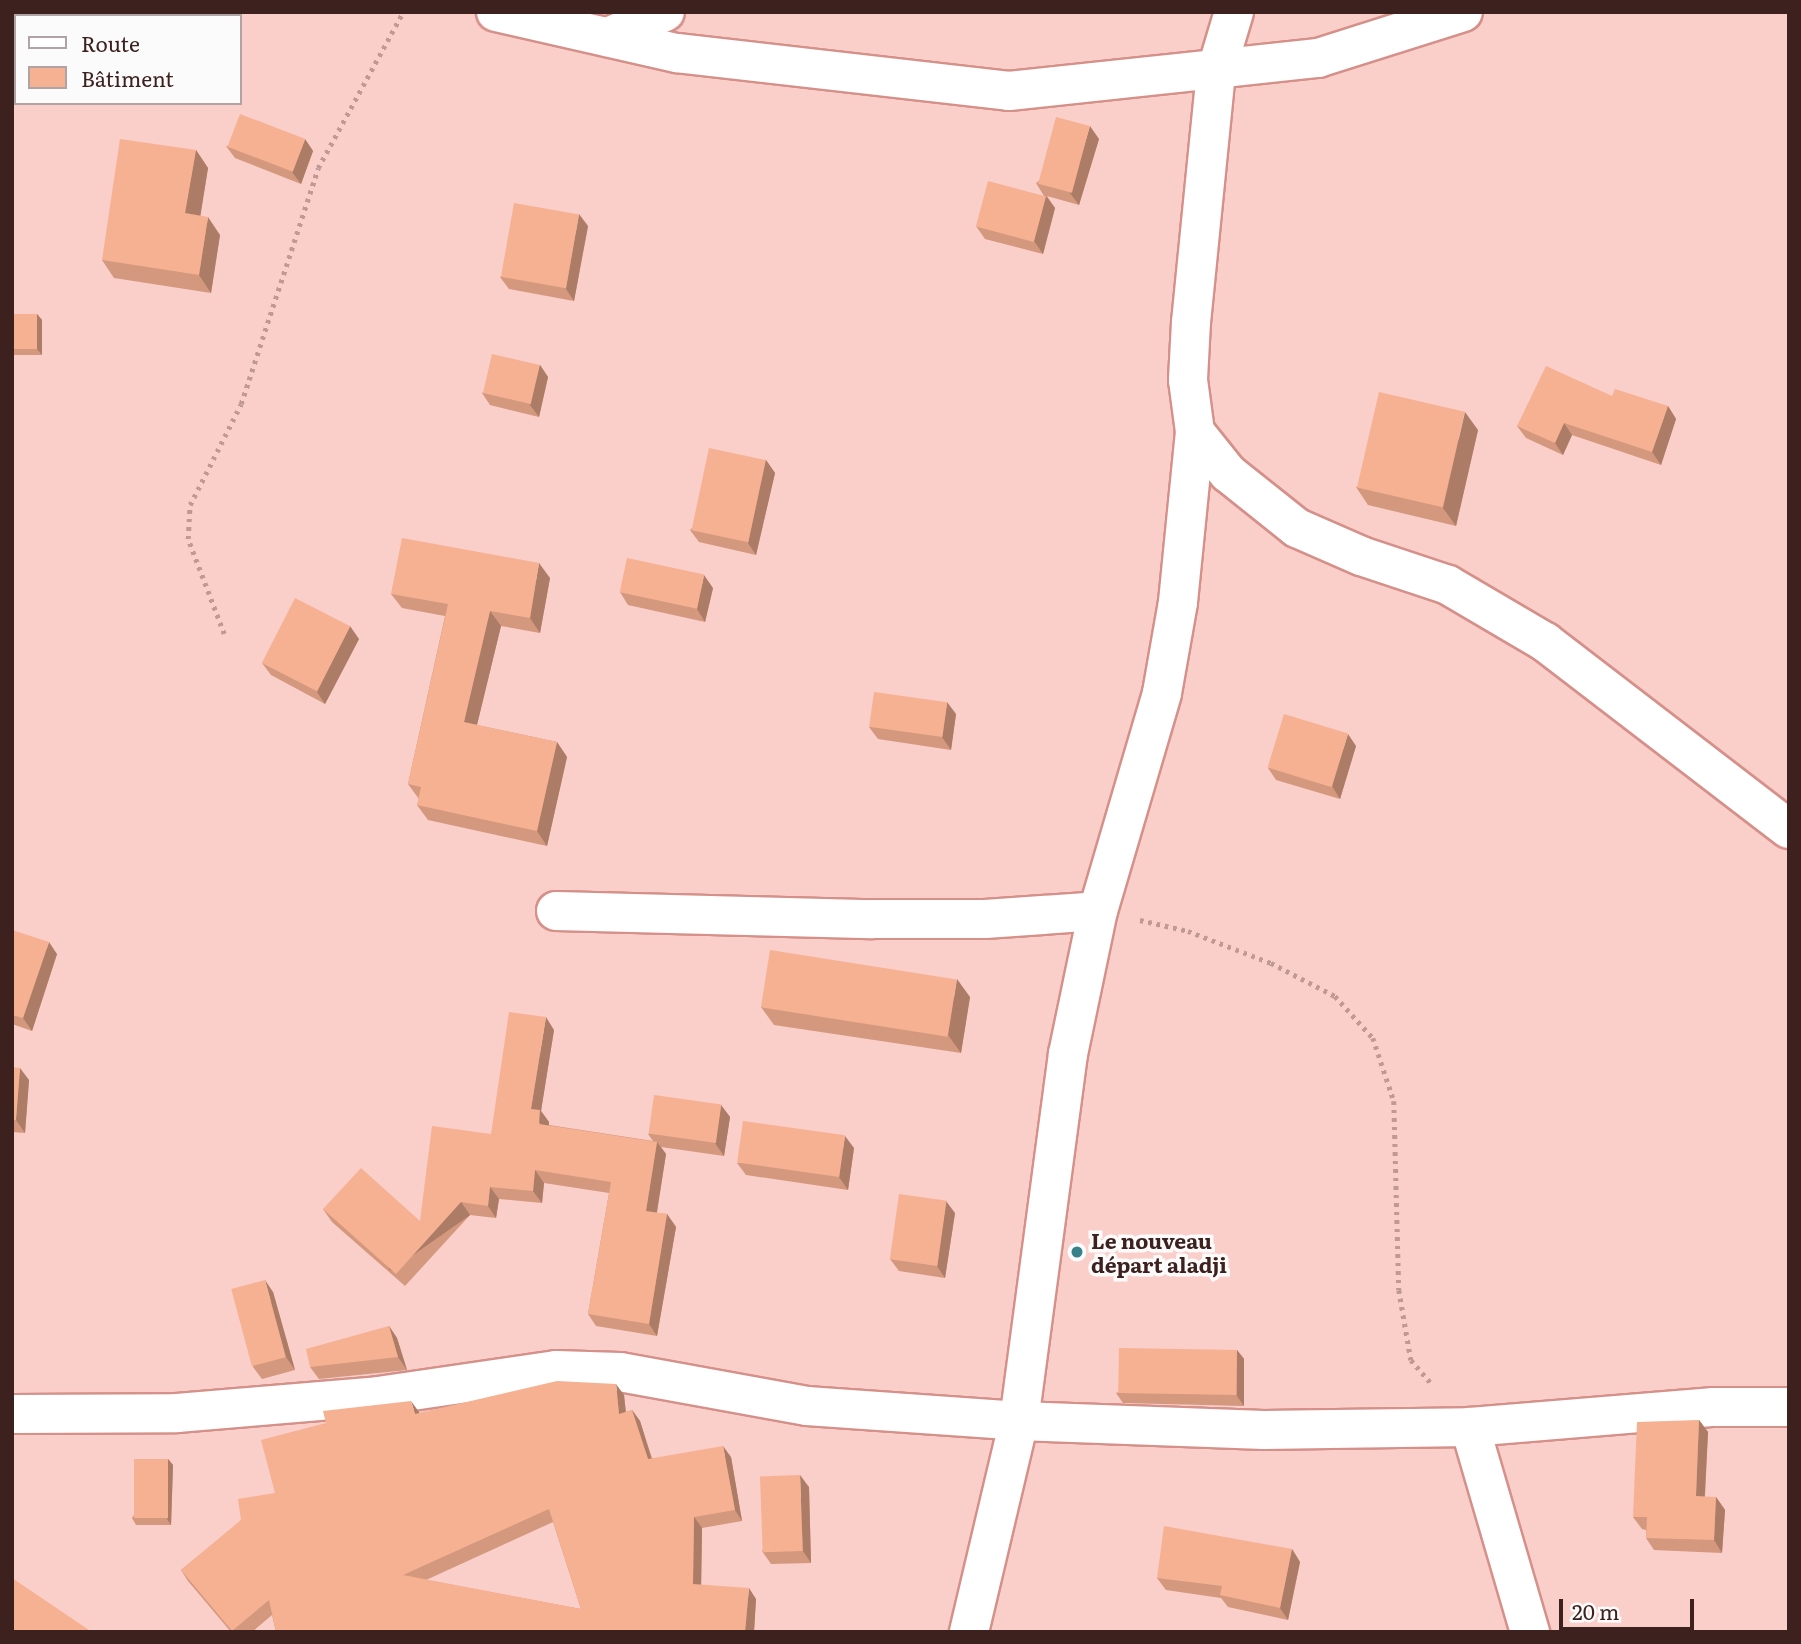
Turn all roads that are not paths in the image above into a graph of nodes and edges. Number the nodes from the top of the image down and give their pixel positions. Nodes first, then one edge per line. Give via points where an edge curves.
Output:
1 (496, 12) edge
2 (665, 12) edge
3 (1234, 12) edge
4 (1463, 12) edge
5 (608, 37) junction
6 (1216, 72) junction
7 (1195, 432) junction
8 (1789, 829) edge
9 (556, 911) dead end
10 (1098, 911) junction
11 (1789, 1407) edge
12 (12, 1414) edge
13 (1019, 1421) junction
14 (1470, 1427) junction
15 (969, 1632) edge
16 (1530, 1632) edge

1 - 5 street
2 - 5 street
3 - 6 street
4 - 6 street via 1318,58
5 - 6 street via 677,53 1009,91
6 - 7 street via 1191,322 1188,380
7 - 8 street via 1228,473 1297,528 1361,556 1448,585 1545,642
7 - 10 street via 1178,602 1162,693
9 - 10 street via 985,919
10 - 13 street via 1068,1054
11 - 14 street via 1714,1408
12 - 13 street via 177,1413 378,1396 556,1370 620,1372 807,1406
13 - 14 street via 1264,1430
13 - 15 street
14 - 16 street

